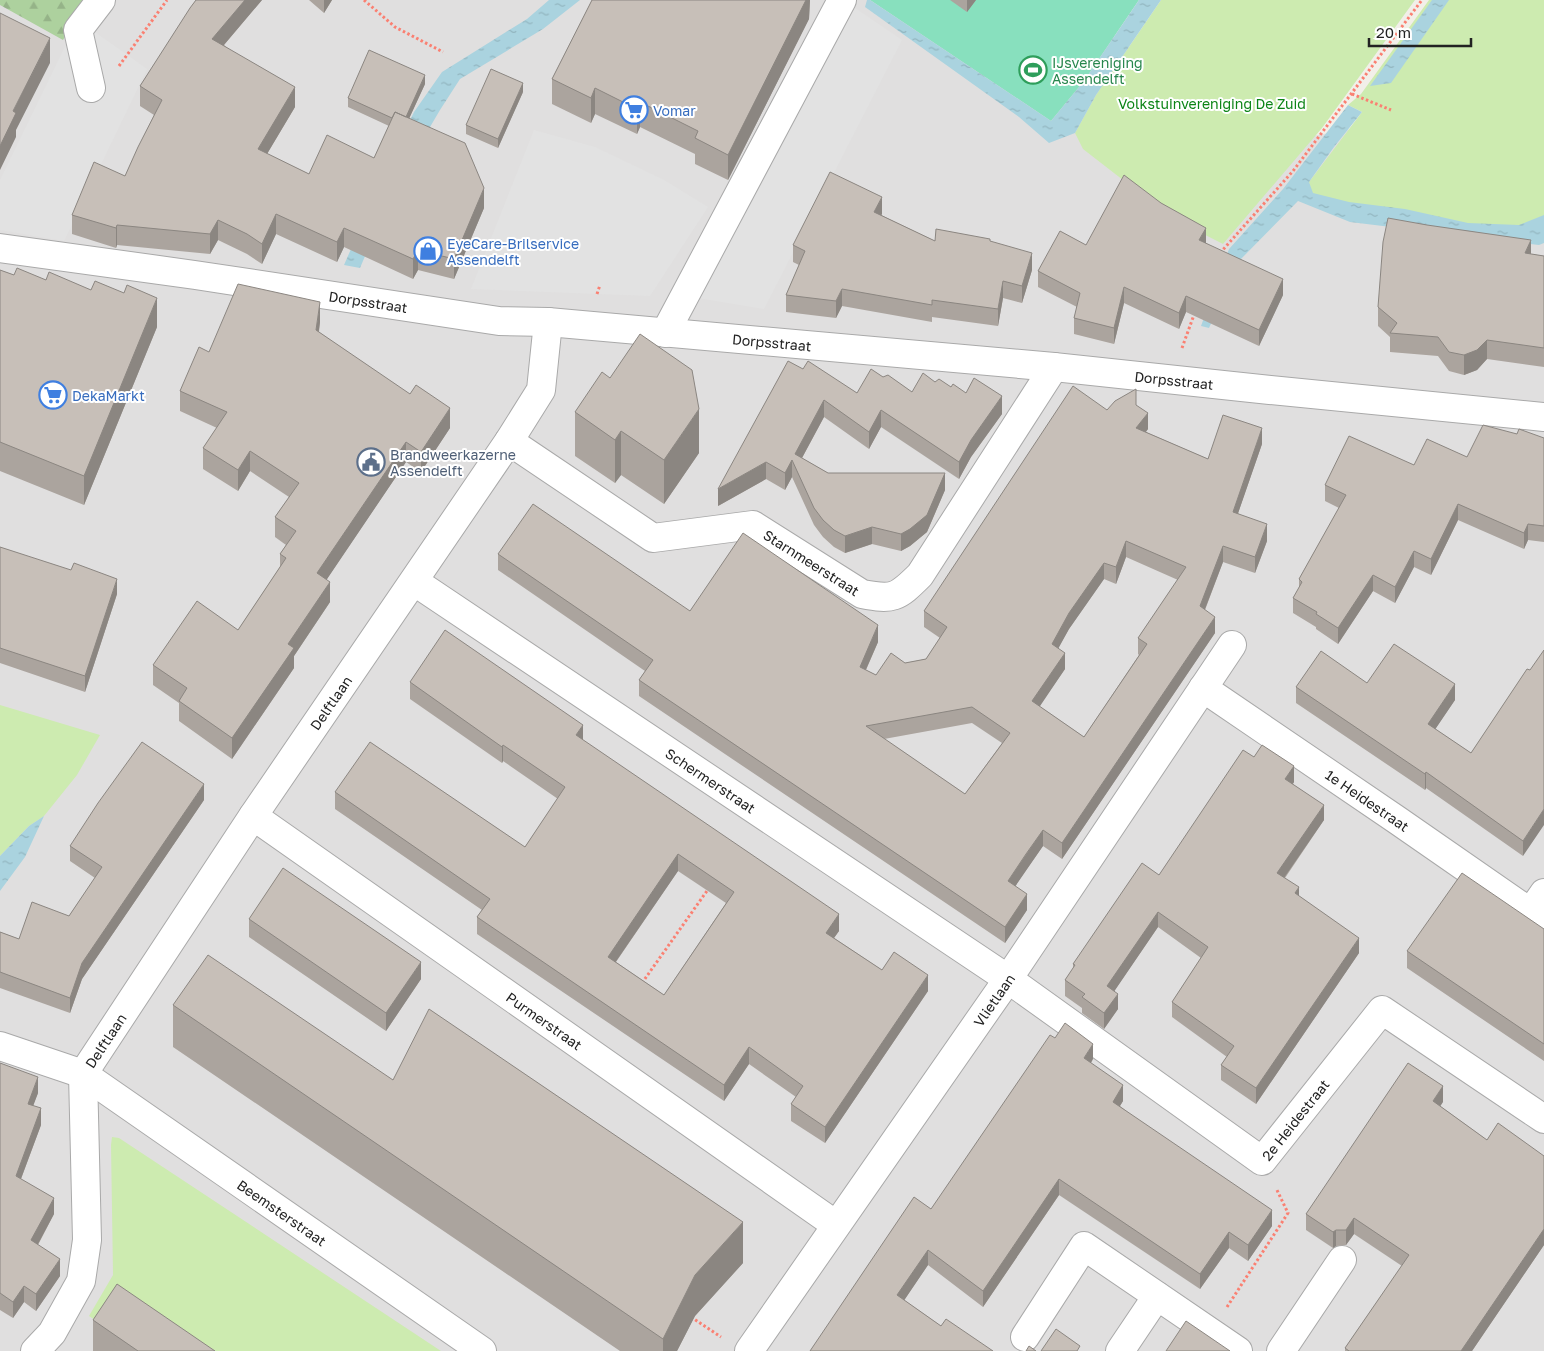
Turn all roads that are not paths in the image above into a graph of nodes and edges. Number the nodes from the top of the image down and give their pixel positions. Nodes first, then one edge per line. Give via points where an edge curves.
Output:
1 (101, 0) edge
2 (842, 0) edge
3 (91, 88) road end
4 (0, 248) edge
5 (548, 322) junction
6 (665, 332) junction
7 (1054, 367) junction
8 (1544, 417) edge
9 (509, 441) junction
10 (414, 582) junction
11 (1232, 645) dead end
12 (1203, 688) junction
13 (253, 816) junction
14 (1539, 909) edge
15 (1008, 979) junction
16 (0, 1046) edge
17 (83, 1074) junction
18 (1544, 1118) edge
19 (836, 1225) junction
20 (1342, 1260) dead end
21 (1157, 1296) junction
22 (1025, 1337) dead end
23 (737, 1345) edge
24 (35, 1351) edge
25 (482, 1351) edge
26 (1120, 1351) edge
27 (1238, 1351) edge
28 (1281, 1351) edge

1 - 3 street via 78,30
2 - 6 street
4 - 5 street, Dorpsstraat via 499,321
5 - 6 street, Dorpsstraat
5 - 9 street, Delftlaan via 540,390
6 - 7 street, Dorpsstraat
7 - 8 street, Dorpsstraat
7 - 9 street, Starnmeerstraat via 920,575 905,590 892,597 862,594 753,525 653,538
9 - 10 street, Delftlaan
10 - 13 street, Delftlaan
10 - 15 street, Schermerstraat
11 - 12 street, Vlietlaan
12 - 14 street, 1e Heidestraat
12 - 15 street, Vlietlaan
13 - 17 street, Delftlaan
13 - 19 street, Purmerstraat
15 - 18 street, 2e Heidestraat via 1262,1161 1382,1010
15 - 19 street, Vlietlaan
16 - 17 street, Delftlaan
17 - 24 street, Delftlaan via 88,1240 81,1281 52,1333
17 - 25 street, Beemsterstraat
19 - 23 street, Vlietlaan
20 - 28 street
21 - 22 street via 1084,1246
21 - 26 street
21 - 27 street

